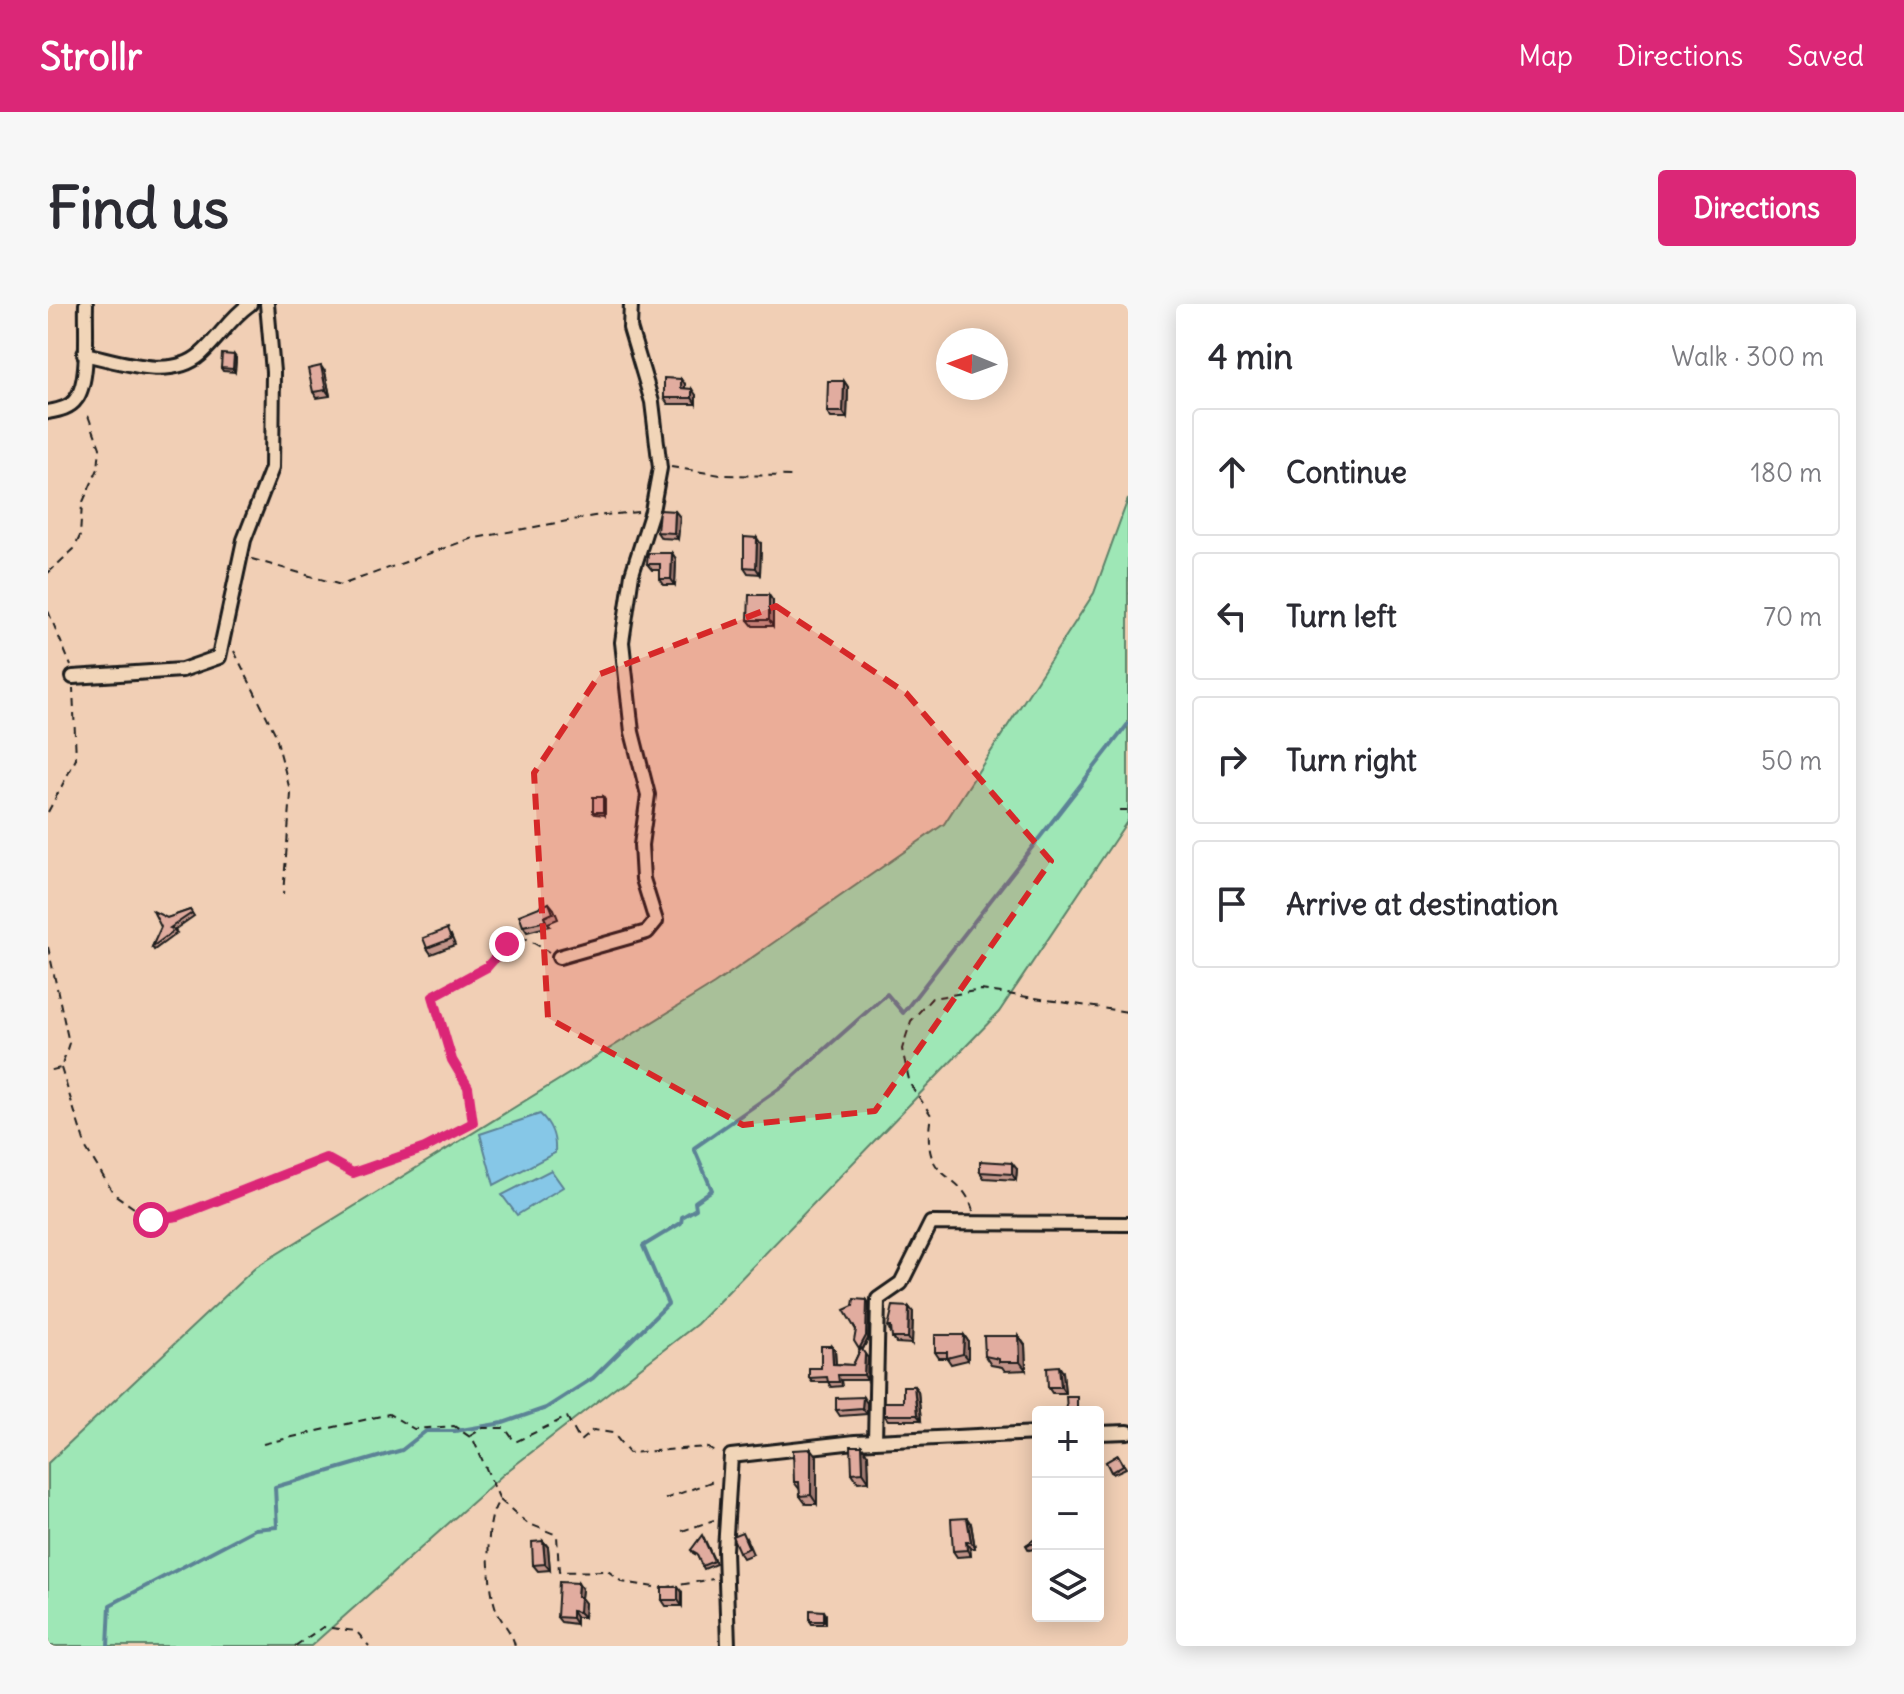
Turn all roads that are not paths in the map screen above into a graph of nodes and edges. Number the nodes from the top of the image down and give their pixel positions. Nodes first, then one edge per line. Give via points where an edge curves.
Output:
1 (86, 304) edge
2 (250, 304) edge
3 (267, 304) edge
4 (631, 304) edge
5 (84, 354) junction
6 (48, 412) edge
7 (73, 677) road end
8 (559, 957) road end
9 (1128, 1224) edge
10 (1128, 1432) edge
11 (1032, 1433) edge
12 (1104, 1433) edge
13 (875, 1441) junction
14 (728, 1646) edge

1 - 5 street
2 - 5 street via 200,356 180,364 157,368
3 - 7 street via 272,468 240,556 219,657 182,670
4 - 8 street via 630,328 652,402 659,456 622,642 632,732 648,795 641,845 643,879 656,921 647,932
5 - 6 street via 78,397 70,406
9 - 13 street via 931,1223 901,1283 878,1299
10 - 12 street
11 - 13 street
13 - 14 street via 731,1456 725,1576

